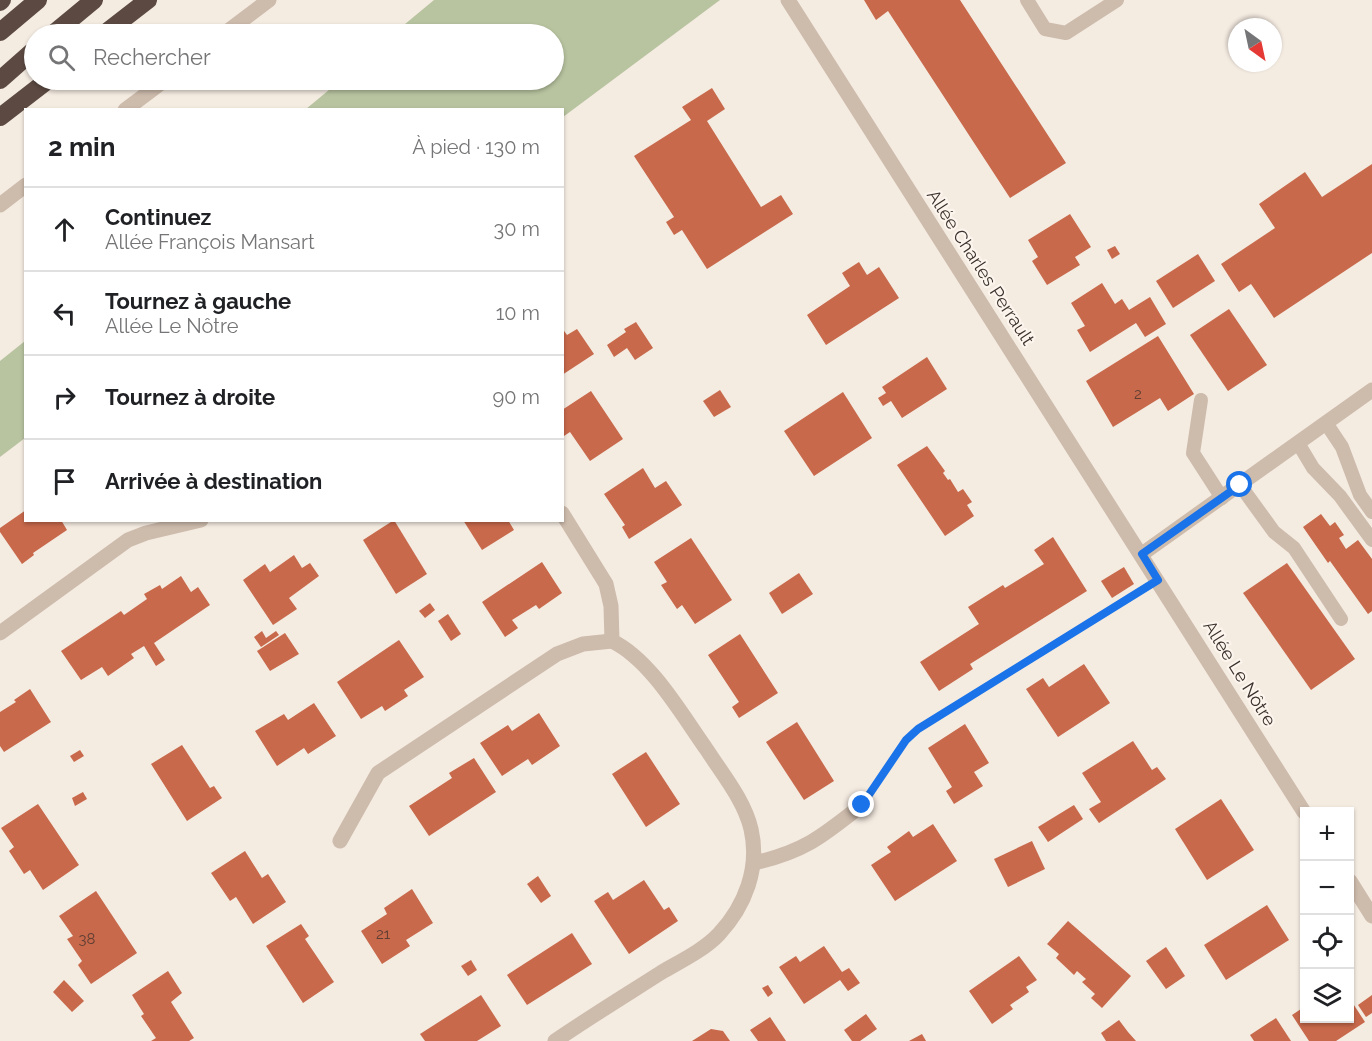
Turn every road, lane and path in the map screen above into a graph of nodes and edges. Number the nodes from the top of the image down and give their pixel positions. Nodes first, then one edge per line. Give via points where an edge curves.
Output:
1 (38, 0) edge
2 (94, 0) edge
3 (148, 0) edge
4 (269, 0) edge
5 (788, 0) edge
6 (1027, 0) edge
7 (1117, 0) edge
8 (65, 24) edge
9 (118, 24) edge
10 (237, 24) edge
11 (0, 32) edge
12 (24, 59) edge
13 (0, 80) edge
14 (35, 90) edge
15 (152, 90) edge
16 (128, 108) edge
17 (0, 117) edge
18 (24, 187) edge
19 (0, 205) edge
20 (1372, 390) edge
21 (1200, 400) dead end
22 (1326, 423) junction
23 (1298, 443) junction
24 (1240, 485) junction
25 (1222, 498) junction
26 (1372, 512) edge
27 (564, 516) edge
28 (193, 522) edge
29 (1372, 540) edge
30 (1142, 554) junction
31 (1158, 580) junction
32 (1341, 619) dead end
33 (0, 633) edge
34 (612, 641) junction
35 (862, 805) joint
36 (1302, 807) edge
37 (340, 841) dead end
38 (754, 863) junction
39 (1354, 887) edge
40 (1372, 916) edge
41 (555, 1041) edge

1 - 11 highway
2 - 8 highway
3 - 9 highway
4 - 10 street
5 - 30 street, Allée Charles Perrault
6 - 7 lane via 1045,29 1066,33
12 - 13 highway
14 - 17 highway
15 - 16 street
18 - 19 street
20 - 22 street
21 - 25 lane via 1193,453
22 - 23 street
22 - 26 lane via 1342,447 1360,495
23 - 24 street
23 - 29 lane via 1313,468 1340,496
24 - 25 street
24 - 32 lane via 1274,532 1294,548
25 - 30 street
27 - 34 street via 606,584
28 - 33 street via 128,540
30 - 31 street, Allée Le Nôtre
31 - 35 path via 918,729 906,740
31 - 36 street, Allée Le Nôtre
34 - 37 street via 583,644 557,654 378,773
34 - 38 street via 627,649 651,673 734,790 751,828
35 - 38 street via 802,848
38 - 41 street via 740,903 717,936
39 - 40 street

